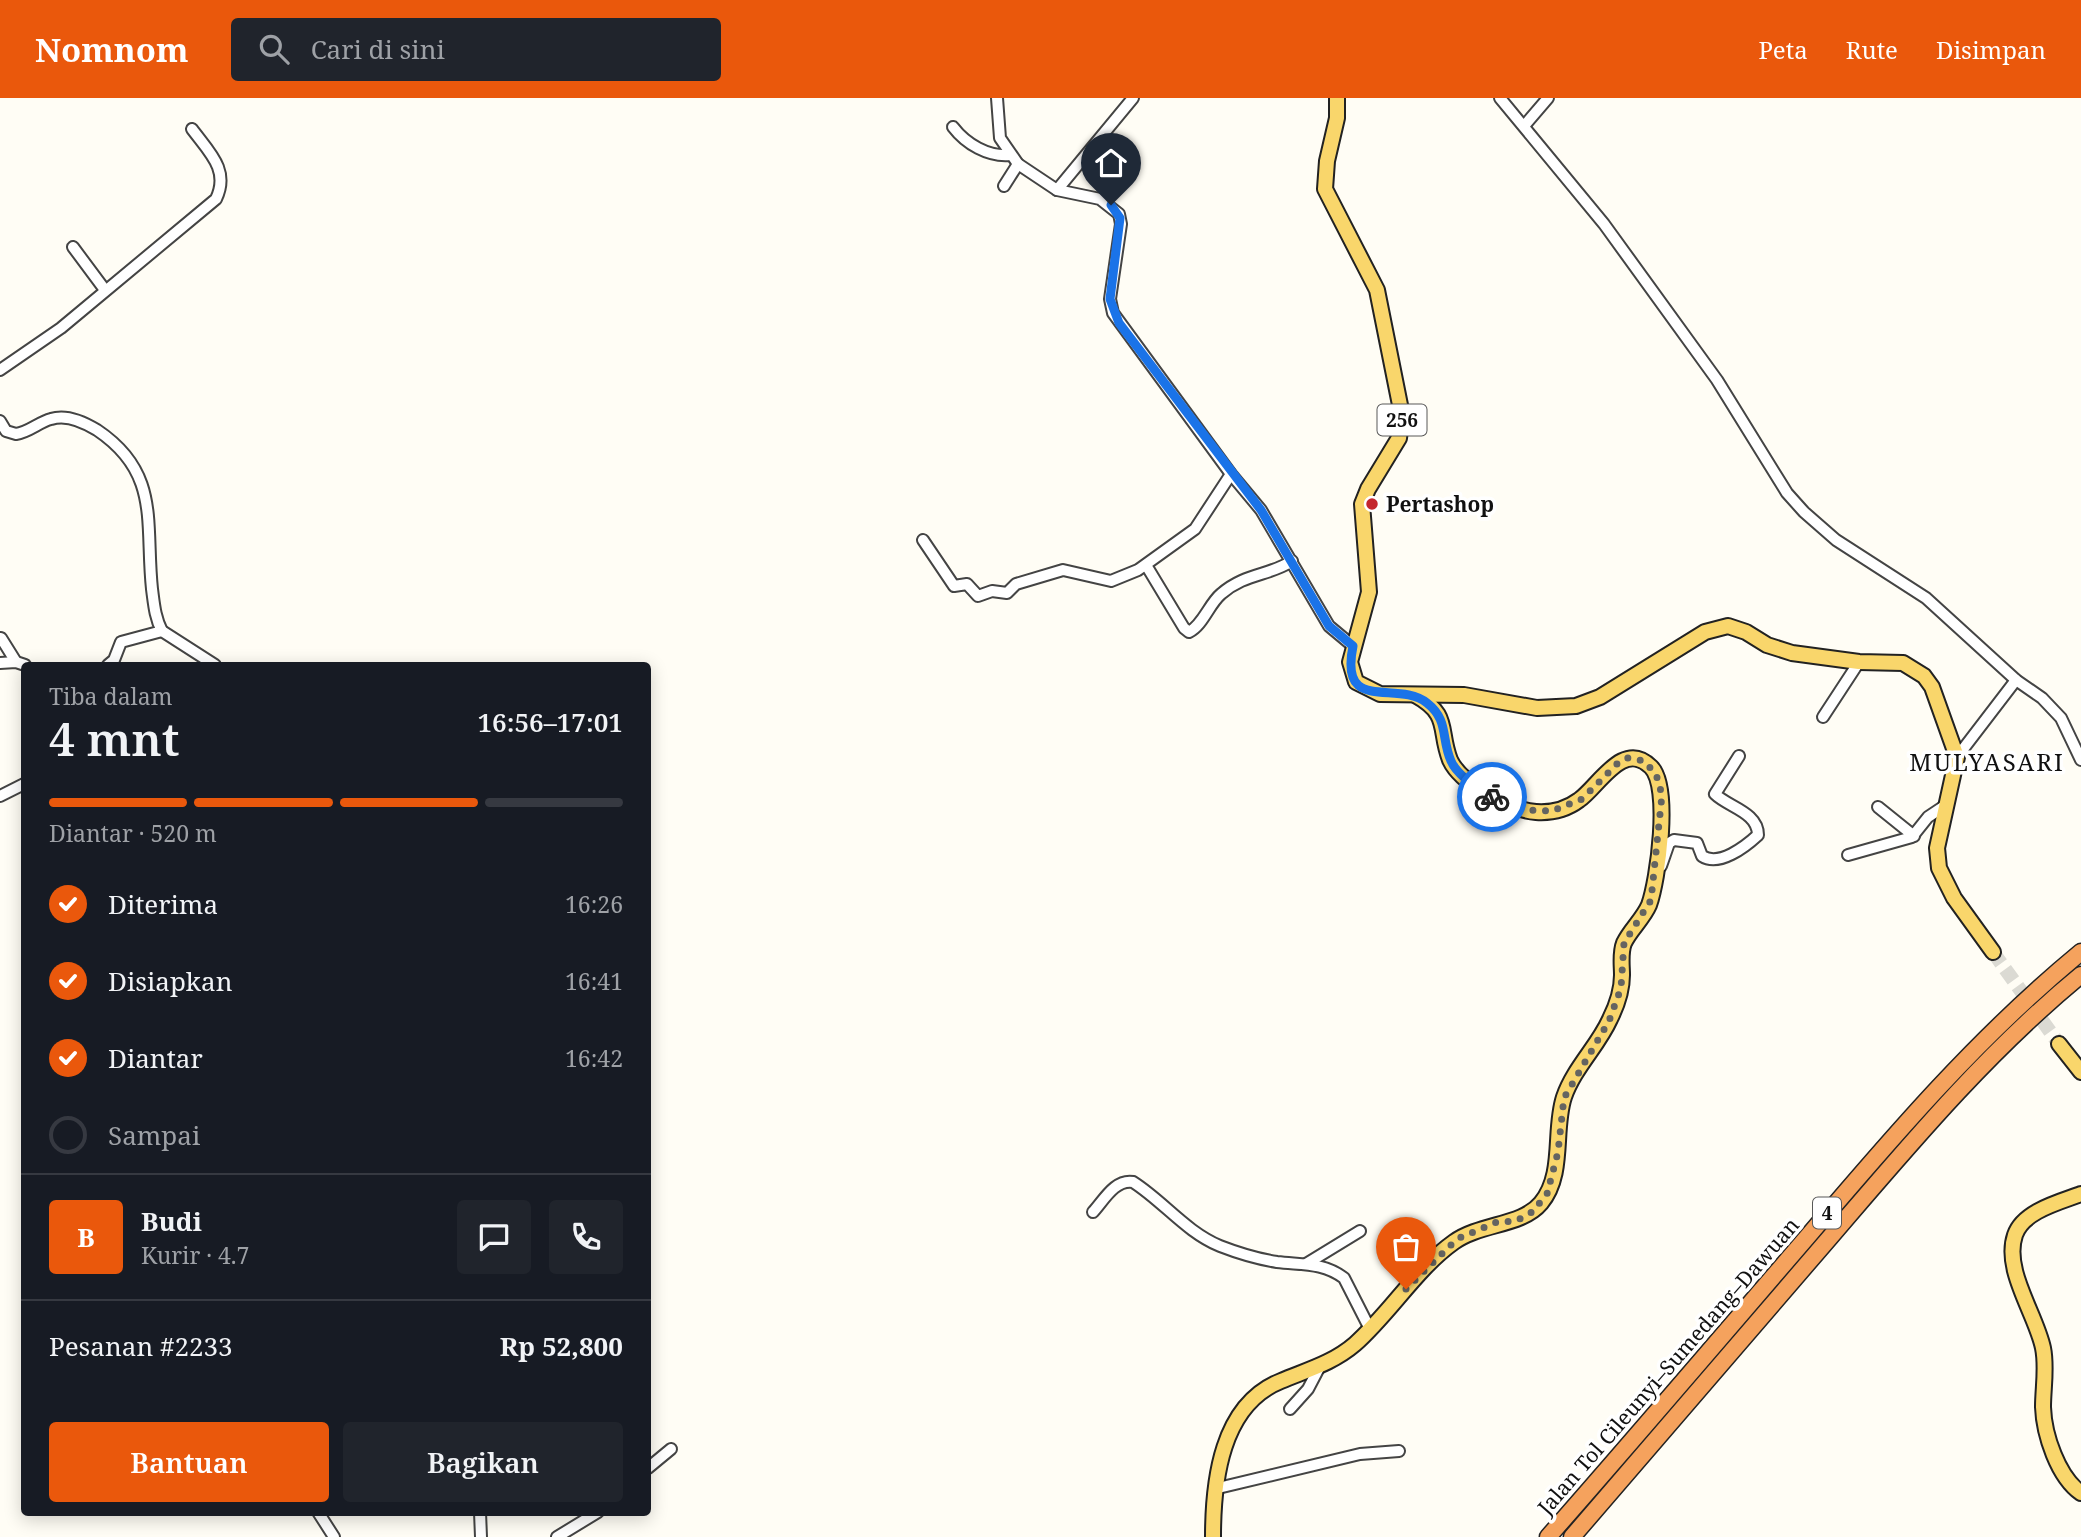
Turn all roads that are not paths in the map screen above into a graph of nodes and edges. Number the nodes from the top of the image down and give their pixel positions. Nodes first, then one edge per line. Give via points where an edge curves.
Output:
1 (997, 98) edge
2 (1133, 98) edge
3 (1337, 98) edge
4 (1500, 98) edge
5 (1548, 98) edge
6 (1524, 126) junction
7 (953, 127) dead end
8 (192, 129) dead end
9 (1014, 160) junction
10 (1004, 186) dead end
11 (1057, 190) junction
12 (73, 247) dead end
13 (105, 290) junction
14 (0, 370) edge
15 (0, 421) edge
16 (1231, 474) junction
17 (923, 540) dead end
18 (1292, 561) junction
19 (1142, 567) junction
20 (162, 631) junction
21 (1, 638) edge
22 (1353, 646) junction
23 (113, 662) edge
24 (210, 662) edge
25 (1859, 662) junction
26 (0, 663) edge
27 (20, 663) edge
28 (2016, 680) junction
29 (1414, 695) junction
30 (1464, 695) junction
31 (1439, 713) junction
32 (1822, 717) dead end
33 (1739, 756) dead end
34 (1957, 757) junction
35 (2081, 760) edge
36 (21, 786) edge
37 (0, 796) edge
38 (1946, 805) junction
39 (1878, 807) dead end
40 (1914, 836) junction
41 (1848, 855) dead end
42 (1652, 884) junction
43 (1993, 951) tunnel mouth
44 (2081, 952) edge
45 (2081, 975) edge
46 (2059, 1044) tunnel mouth
47 (2081, 1072) edge
48 (2081, 1194) edge
49 (1093, 1212) dead end
50 (1360, 1231) dead end
51 (1306, 1264) junction
52 (1370, 1329) junction
53 (1319, 1368) junction
54 (1290, 1409) dead end
55 (671, 1449) dead end
56 (1399, 1451) dead end
57 (651, 1466) edge
58 (1214, 1489) junction
59 (2081, 1493) edge
60 (321, 1516) edge
61 (481, 1516) edge
62 (591, 1516) edge
63 (334, 1537) edge
64 (481, 1537) edge
65 (557, 1537) edge
66 (1213, 1537) edge
67 (1548, 1537) edge
68 (1572, 1537) edge

1 - 9 street via 1000,138
2 - 11 street
3 - 22 main road, 256 via 1325,189 1377,290 1402,415 1399,438 1362,504 1369,592
4 - 6 street
5 - 6 street
6 - 28 street via 1604,224 1690,342 1787,493 1831,537 1926,598
7 - 9 street via 976,149
8 - 13 street via 219,166 222,181 216,199
9 - 10 street
9 - 11 street
11 - 16 street via 1100,199 1119,214 1110,299 1113,313
12 - 13 street
13 - 14 street via 40,345
15 - 20 street via 6,431 16,434 50,419 81,421 128,457 149,505 149,563
16 - 18 street via 1261,510
16 - 19 street via 1195,528
17 - 19 street via 954,586 967,584 978,596 992,591 1007,593 1016,584 1063,570 1111,581
18 - 19 street via 1248,576 1226,590 1189,632
18 - 22 street via 1329,626
20 - 23 street via 121,642
20 - 24 street
21 - 27 street
22 - 29 main road, 256 via 1350,668 1361,687 1380,694
25 - 30 main road via 1777,649 1737,628 1719,627 1601,697 1576,706 1537,708
25 - 32 street
25 - 34 main road via 1903,663 1924,676 1937,697
26 - 27 street
28 - 34 street
28 - 35 street via 2061,718
29 - 30 main road
29 - 31 main road
30 - 31 main road
31 - 42 main road via 1455,768 1500,802 1525,810 1571,806 1628,758 1649,765 1662,795
33 - 42 street via 1715,794 1749,816 1758,835 1739,851 1711,859 1702,856 1698,844 1674,840
34 - 38 main road
36 - 37 street
38 - 40 street via 1926,818
38 - 43 main road via 1937,849 1939,868 1954,898
39 - 40 street
40 - 41 street
42 - 52 main road via 1647,910 1623,948 1617,1001 1564,1098 1558,1152 1547,1194 1532,1212 1516,1221 1497,1222 1457,1239
44 - 67 highway, Jalan Tol Cileunyi–Sumedang–Dawuan / 4 via 2039,987 1924,1103
45 - 68 highway, Jalan Tol Cileunyi–Sumedang–Dawuan / 4 via 1972,1077 1910,1144
46 - 47 main road
48 - 59 main road via 2030,1217 2015,1233 2012,1248 2015,1270 2043,1348 2043,1411 2048,1436 2064,1473
49 - 51 street via 1116,1186 1128,1181 1217,1245 1275,1262
50 - 51 street
51 - 52 street via 1329,1268 1344,1278
52 - 53 main road
53 - 54 street
53 - 58 main road via 1257,1394 1229,1436
55 - 57 street
56 - 58 street via 1363,1454
58 - 66 main road
60 - 63 street
61 - 64 street
62 - 65 street

